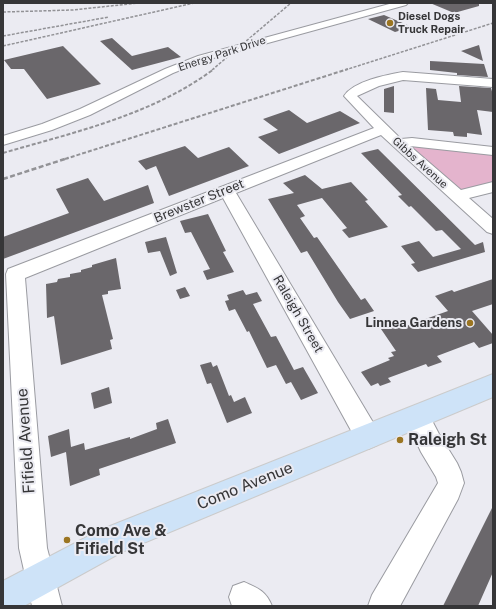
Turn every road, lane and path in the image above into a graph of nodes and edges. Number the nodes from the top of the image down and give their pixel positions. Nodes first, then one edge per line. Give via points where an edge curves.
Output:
1 (403, 3) edge
2 (493, 83) edge
3 (383, 129) junction
4 (3, 141) edge
5 (398, 143) junction
6 (493, 151) edge
7 (493, 187) edge
8 (227, 190) junction
9 (458, 196) junction
10 (493, 228) edge
11 (15, 274) joint
12 (493, 385) edge
13 (417, 417) junction
14 (368, 437) junction
15 (43, 592) edge
16 (3, 599) edge
17 (383, 606) edge

1 - 4 street, Energy Park Drive via 202,58 169,71 85,112
2 - 3 street, Gibbs Avenue via 403,76 355,91 350,96
3 - 5 street, Gibbs Avenue
3 - 8 street, Brewster Street
5 - 6 street via 412,142
5 - 9 street, Gibbs Avenue
7 - 9 street
8 - 11 street, Brewster Street
8 - 14 street, Raleigh Street
9 - 10 street, Gibbs Avenue
11 - 15 street, Fifield Avenue via 33,548
12 - 13 main road, Como Avenue
13 - 14 main road, Como Avenue
13 - 17 street via 448,472 451,483
14 - 15 main road, Como Avenue via 138,529 93,550
15 - 16 main road, Como Avenue

